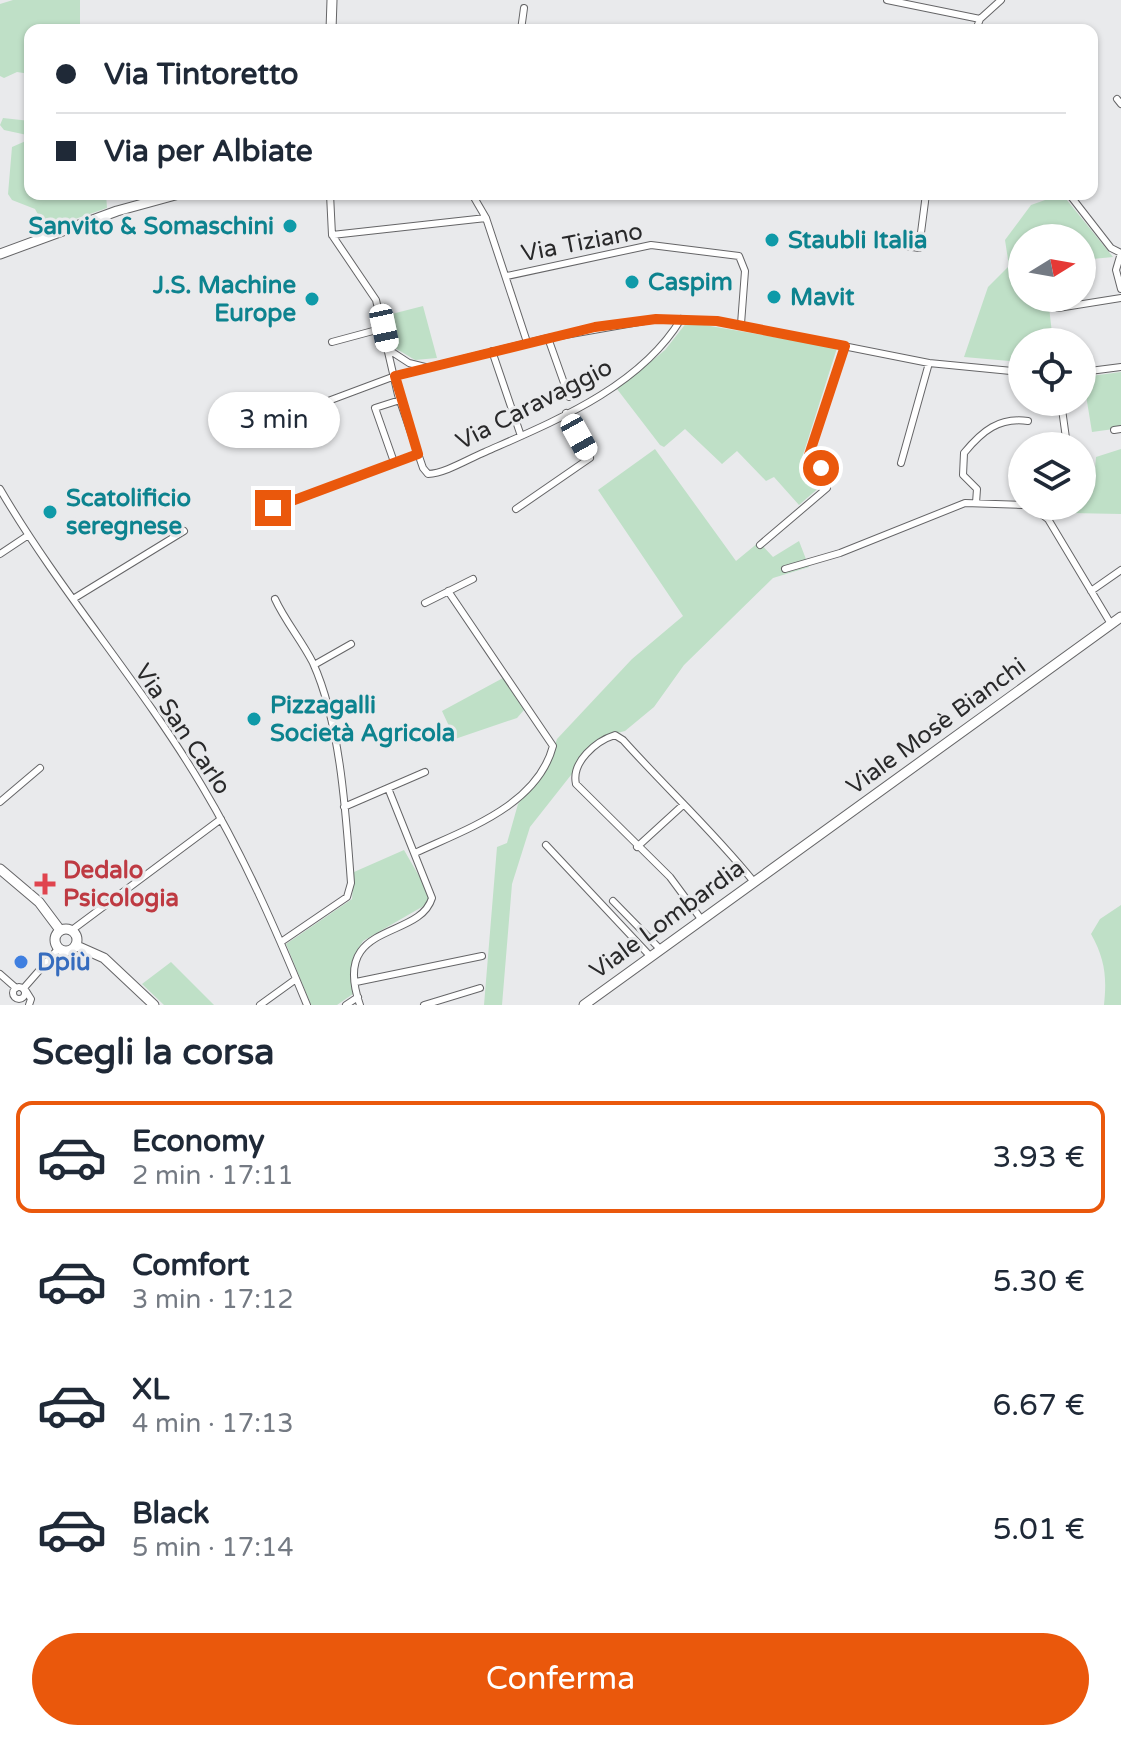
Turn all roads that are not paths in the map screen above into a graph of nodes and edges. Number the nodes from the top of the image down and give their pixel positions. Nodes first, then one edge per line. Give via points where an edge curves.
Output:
1 (332, 0) edge
2 (887, 0) edge
3 (1001, 0) edge
4 (524, 8) dead end
5 (980, 19) junction
6 (331, 24) edge
7 (522, 24) edge
8 (978, 24) edge
9 (157, 200) edge
10 (330, 200) edge
11 (476, 200) edge
12 (925, 200) edge
13 (1074, 200) edge
14 (486, 218) junction
15 (332, 235) junction
16 (885, 243) dead end
17 (1121, 253) edge
18 (0, 254) edge
19 (507, 276) junction
20 (1121, 289) edge
21 (1121, 298) edge
22 (1096, 302) edge
23 (681, 319) junction
24 (741, 324) junction
25 (384, 328) junction
26 (548, 338) junction
27 (332, 342) dead end
28 (527, 342) junction
29 (845, 346) junction
30 (388, 349) junction
31 (492, 351) junction
32 (929, 363) junction
33 (429, 367) junction
34 (1121, 367) edge
35 (1096, 370) edge
36 (1008, 371) edge
37 (395, 376) junction
38 (569, 397) dead end
39 (400, 400) junction
40 (566, 413) junction
41 (280, 419) dead end
42 (1028, 421) dead end
43 (521, 436) junction
44 (418, 454) junction
45 (394, 462) junction
46 (901, 463) dead end
47 (0, 489) edge
48 (976, 503) junction
49 (1008, 504) edge
50 (273, 508) dead end
51 (516, 509) dead end
52 (1049, 520) edge
53 (184, 531) dead end
54 (27, 536) junction
55 (760, 545) dead end
56 (0, 554) edge
57 (785, 569) dead end
58 (1121, 570) edge
59 (473, 579) dead end
60 (448, 591) junction
61 (1091, 591) junction
62 (73, 599) junction
63 (275, 599) dead end
64 (425, 603) dead end
65 (1121, 617) edge
66 (1111, 624) junction
67 (351, 644) dead end
68 (314, 665) junction
69 (40, 768) dead end
70 (425, 772) dead end
71 (388, 788) junction
72 (0, 802) edge
73 (683, 805) junction
74 (344, 807) junction
75 (221, 819) junction
76 (546, 845) dead end
77 (637, 847) junction
78 (415, 853) junction
79 (775, 867) joint
80 (0, 869) edge
81 (754, 882) junction
82 (613, 901) dead end
83 (701, 919) junction
84 (60, 930) junction
85 (72, 930) junction
86 (281, 942) junction
87 (77, 946) junction
88 (58, 949) junction
89 (660, 949) junction
90 (482, 956) dead end
91 (651, 957) junction
92 (0, 974) edge
93 (296, 979) junction
94 (356, 982) junction
95 (480, 988) dead end
96 (21, 989) junction
97 (359, 1001) edge
98 (27, 1005) edge
99 (154, 1005) edge
100 (260, 1005) edge
101 (307, 1005) edge
102 (346, 1005) edge
103 (424, 1005) edge
104 (584, 1005) edge

1 - 6 main road
2 - 5 street
3 - 5 street
4 - 7 street
5 - 8 street
9 - 18 main road
10 - 15 street
11 - 14 street, Via Tiziano
12 - 16 street via 919,248
13 - 17 street via 1111,248
14 - 15 street
14 - 19 street, Via Tiziano
15 - 25 street via 373,294
17 - 20 street via 1116,270
19 - 24 street, Via Tiziano via 651,245 739,256 745,271
19 - 28 street, Via Tiziano
21 - 22 street
23 - 24 street
23 - 26 street via 623,322
23 - 40 street, Via Caravaggio via 636,370
24 - 29 street
25 - 27 street
25 - 30 street
26 - 28 street
26 - 38 street
28 - 31 street
29 - 32 street
29 - 55 street via 809,455 826,474 827,488
30 - 33 street via 409,363
30 - 37 street
31 - 33 street
31 - 43 street
32 - 36 street
32 - 46 street
33 - 37 street
34 - 35 street
37 - 39 street
37 - 41 street
39 - 44 street
39 - 45 street via 375,408
40 - 43 street, Via Caravaggio
40 - 51 street via 590,458
42 - 48 street via 999,422 964,453 963,475 977,489
43 - 44 street, Via Caravaggio via 428,474
44 - 45 street
45 - 50 street
47 - 54 street, Via San Carlo
48 - 49 street
48 - 57 street
52 - 61 street
53 - 62 street
54 - 56 street
54 - 62 street, Via San Carlo
58 - 61 street
59 - 60 street
60 - 64 street
60 - 78 street via 553,746 536,778 507,807
61 - 66 street
62 - 75 street, Via San Carlo
63 - 68 street
65 - 66 main road, Viale Mosè Bianchi
66 - 79 main road, Viale Mosè Bianchi
67 - 68 street
68 - 74 street
69 - 72 street
70 - 71 street
71 - 74 street
71 - 78 street
73 - 77 street
73 - 77 street via 615,735 601,740 574,775 586,796
73 - 81 street via 712,830
74 - 86 street via 350,892
75 - 85 street
75 - 86 street, Via San Carlo
76 - 91 street
77 - 83 street via 670,877
78 - 94 street via 432,898 425,911 361,949
79 - 81 main road, Viale Lombardia
80 - 84 main road via 39,902
81 - 83 main road, Viale Lombardia
82 - 89 street
83 - 89 main road, Viale Lombardia
84 - 85 main road
84 - 88 main road via 55,939
85 - 87 main road
86 - 93 street, Via San Carlo
87 - 88 main road via 69,952
87 - 99 main road via 104,958
88 - 96 street
89 - 91 main road, Viale Lombardia
90 - 94 street
91 - 104 main road, Viale Lombardia
92 - 96 street
93 - 100 street
93 - 101 street, Via San Carlo
94 - 97 street
95 - 103 street
96 - 98 street via 31,999
96 - 98 street via 13,993
97 - 102 street

